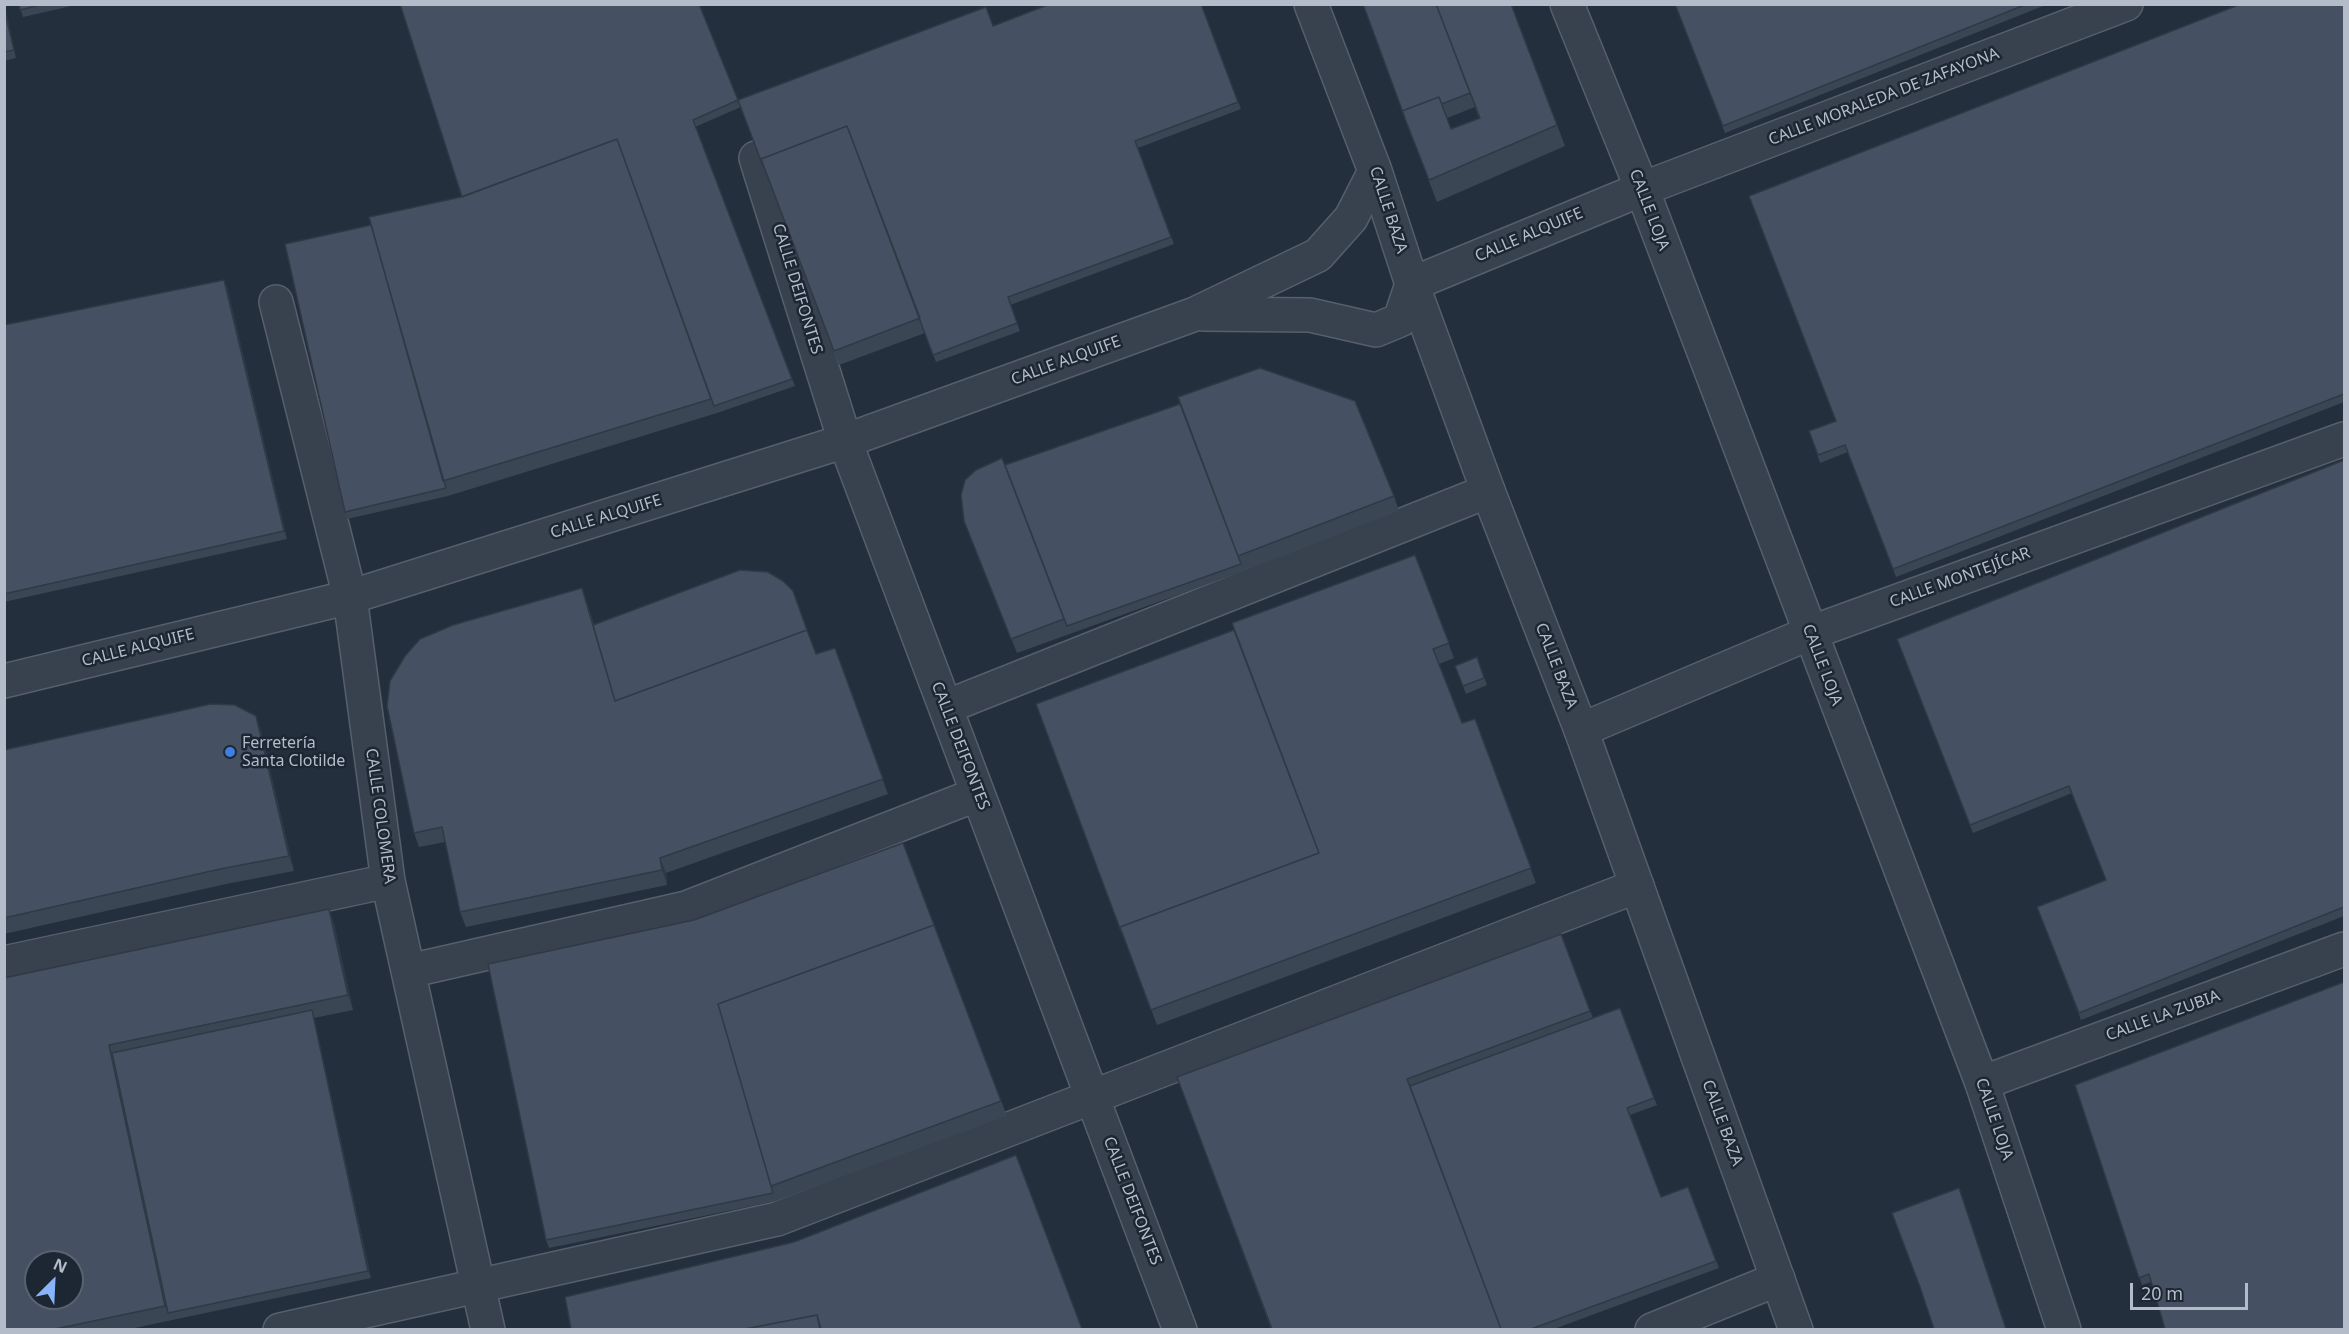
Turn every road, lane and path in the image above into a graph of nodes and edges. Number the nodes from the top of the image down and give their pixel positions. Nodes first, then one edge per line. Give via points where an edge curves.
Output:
1 (1311, 4) edge
2 (1567, 4) edge
3 (2126, 4) edge
4 (756, 158) edge
5 (1375, 171) junction
6 (1641, 189) junction
7 (1412, 284) junction
8 (276, 302) dead end
9 (1196, 314) junction
10 (2344, 439) edge
11 (845, 441) junction
12 (1488, 491) junction
13 (350, 597) junction
14 (1810, 633) junction
15 (4, 681) edge
16 (946, 707) junction
17 (1581, 730) junction
18 (978, 794) junction
19 (388, 881) junction
20 (1637, 886) junction
21 (2344, 949) edge
22 (4, 963) edge
23 (409, 971) junction
24 (1982, 1083) junction
25 (1092, 1096) junction
26 (1778, 1279) junction
27 (478, 1286) junction
28 (280, 1329) edge
29 (488, 1329) edge
30 (1180, 1329) edge
31 (1652, 1329) edge
32 (1796, 1329) edge
33 (2064, 1329) edge

1 - 5 street, CALLE BAZA
2 - 6 street, CALLE LOJA
3 - 6 street, CALLE MORALEDA DE ZAFAYONA
4 - 11 street, CALLE DEIFONTES
5 - 7 street, CALLE BAZA
5 - 9 street, CALLE ALQUIFE via 1351,218 1318,255
6 - 7 street, CALLE ALQUIFE
6 - 14 street, CALLE LOJA
7 - 9 street, CALLE ALQUIFE via 1400,320 1376,330 1310,315
7 - 12 street, CALLE BAZA
8 - 13 street, CALLE COLOMERA
9 - 11 street, CALLE ALQUIFE
10 - 14 street, CALLE MONTEJÍCAR
11 - 13 street, CALLE ALQUIFE
11 - 16 street, CALLE DEIFONTES
12 - 16 street
12 - 17 street, CALLE BAZA
13 - 15 street, CALLE ALQUIFE
13 - 19 street, CALLE COLOMERA
14 - 17 street, CALLE MONTEJÍCAR
14 - 24 street, CALLE LOJA
16 - 18 street, CALLE DEIFONTES
17 - 20 street, CALLE BAZA
18 - 23 street via 686,908
18 - 25 street, CALLE DEIFONTES
19 - 22 street
19 - 23 street, CALLE COLOMERA
20 - 25 street
20 - 26 street, CALLE BAZA
21 - 24 street, CALLE LA ZUBIA
23 - 27 street, CALLE COLOMERA
24 - 33 street, CALLE LOJA
25 - 27 street via 777,1219
25 - 30 street, CALLE DEIFONTES
26 - 31 street
26 - 32 street, CALLE BAZA
27 - 28 street
27 - 29 street, CALLE COLOMERA

